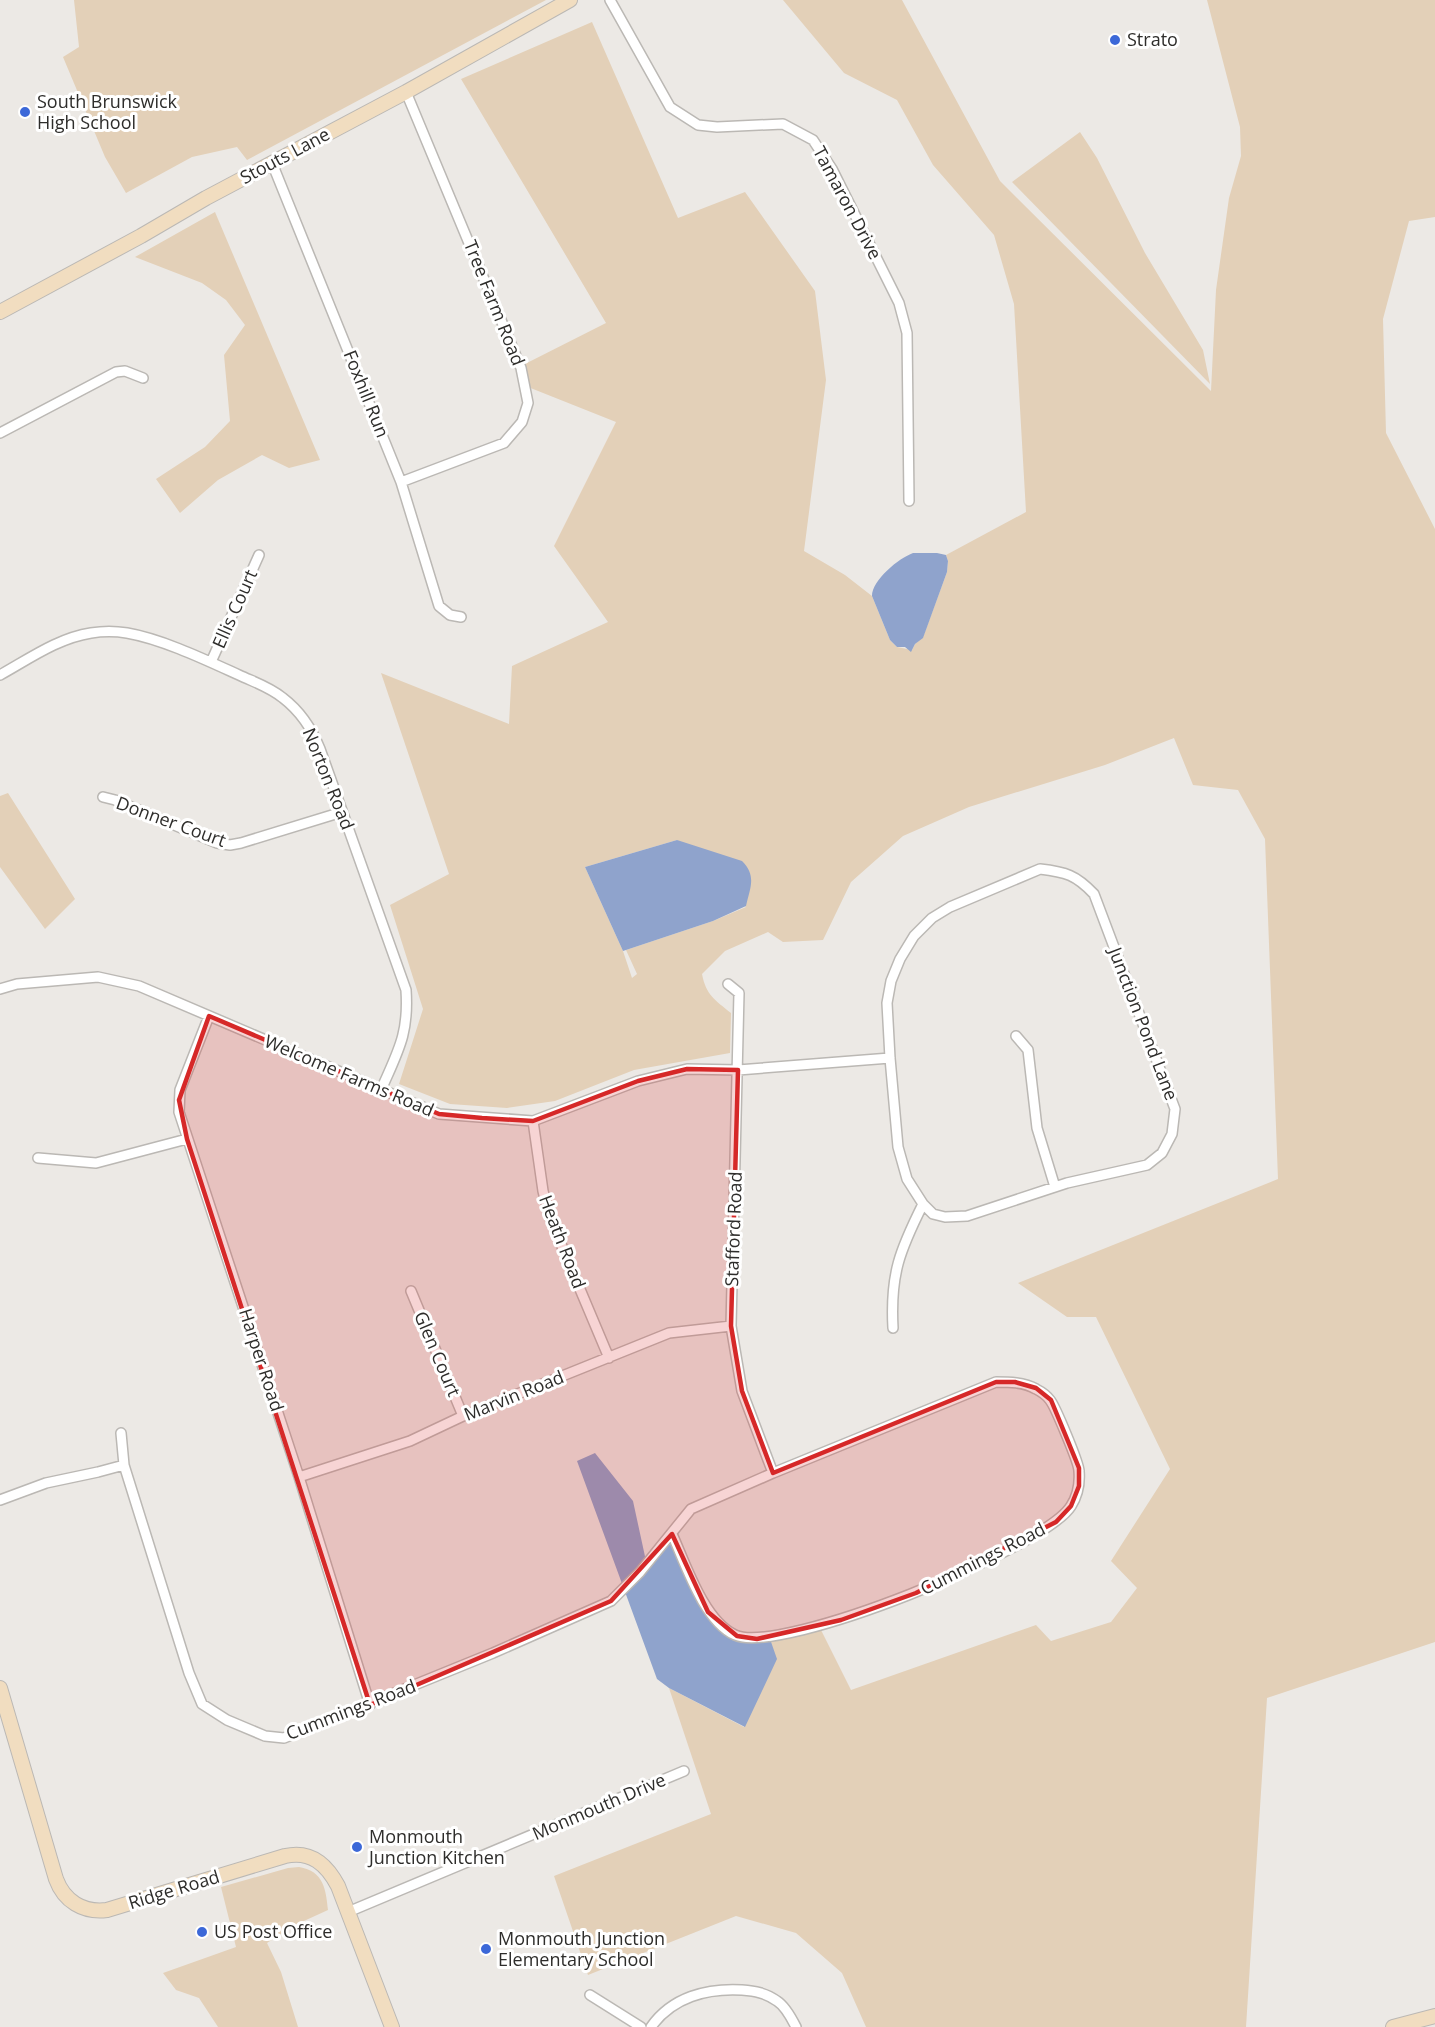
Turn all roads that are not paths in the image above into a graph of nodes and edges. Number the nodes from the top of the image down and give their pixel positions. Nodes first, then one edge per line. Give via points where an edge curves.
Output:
1 (570, 0) edge
2 (610, 0) edge
3 (406, 92) junction
4 (272, 163) junction
5 (0, 312) edge
6 (143, 378) dead end
7 (0, 433) edge
8 (401, 482) junction
9 (909, 501) dead end
10 (259, 555) dead end
11 (461, 617) dead end
12 (211, 662) junction
13 (0, 675) edge
14 (103, 797) dead end
15 (342, 812) junction
16 (728, 984) dead end
17 (0, 989) edge
18 (209, 1016) junction
19 (1016, 1036) dead end
20 (890, 1058) junction
21 (738, 1070) junction
22 (381, 1089) junction
23 (532, 1121) junction
24 (187, 1139) junction
25 (38, 1158) dead end
26 (1054, 1187) junction
27 (923, 1204) junction
28 (411, 1291) dead end
29 (731, 1326) junction
30 (893, 1328) dead end
31 (609, 1358) junction
32 (463, 1416) junction
33 (121, 1433) dead end
34 (124, 1465) junction
35 (772, 1473) junction
36 (299, 1477) junction
37 (0, 1500) edge
38 (672, 1534) junction
39 (0, 1688) edge
40 (370, 1704) junction
41 (684, 1771) dead end
42 (348, 1912) junction
43 (591, 1995) dead end
44 (1435, 2016) edge
45 (392, 2027) edge
46 (641, 2027) edge
47 (651, 2027) edge
48 (796, 2027) edge
49 (1393, 2027) edge

1 - 3 street, Stouts Lane
2 - 9 street, Tamaron Drive via 670,107 698,125 783,124 813,140 832,169 899,303 907,333
3 - 4 street, Stouts Lane
3 - 8 street, Tree Farm Road via 521,368 528,403 522,422 504,443
4 - 5 street, Stouts Lane
4 - 8 street, Foxhill Run
6 - 7 street via 116,372
8 - 11 street, Foxhill Run via 439,606 450,615
10 - 12 street, Ellis Court
12 - 13 street, Norton Road via 140,636 103,632 67,639
12 - 15 street, Norton Road via 272,690 299,713 317,742
14 - 15 street, Donner Court via 230,845
15 - 22 street, Norton Road via 406,990 404,1038
16 - 21 street, Stafford Road via 739,993
17 - 18 street, Welcome Farms Road via 98,977 139,986
18 - 22 street, Welcome Farms Road
18 - 24 street, Harper Road via 180,1090 179,1112
19 - 26 street via 1028,1050 1037,1128
20 - 21 street
20 - 26 street, Junction Pond Lane via 887,1002 891,981 914,936 932,918 1040,869 1064,872 1081,881 1094,894 1175,1109 1172,1134 1162,1153 1147,1165
20 - 27 street, Junction Pond Lane via 898,1147 907,1179
21 - 23 street, Welcome Farms Road via 687,1069 638,1081
21 - 29 street, Stafford Road
22 - 23 street, Welcome Farms Road via 439,1114
23 - 31 street, Heath Road via 550,1218
24 - 25 street via 96,1163
24 - 36 street, Harper Road
26 - 27 street, Junction Pond Lane via 967,1216 933,1214
27 - 30 street via 903,1245 893,1279
28 - 32 street, Glen Court
29 - 31 street, Marvin Road via 669,1333
29 - 35 street, Stafford Road via 742,1391
31 - 32 street, Marvin Road
32 - 36 street, Marvin Road via 410,1441
33 - 34 street, Cummings Road
34 - 37 street via 46,1483
34 - 40 street, Cummings Road via 202,1704 236,1724 265,1736 284,1738
35 - 38 street, Cummings Road via 691,1509
35 - 38 street, Cummings Road via 996,1382 1015,1382 1036,1388 1051,1400 1079,1468 1079,1486 1071,1506 1056,1522 994,1556 916,1593 841,1620 757,1639 737,1636 720,1626 708,1612
36 - 40 street, Harper Road
38 - 40 street, Cummings Road via 611,1601
39 - 42 street, Ridge Road via 56,1879 74,1903 90,1910 107,1910 298,1854 314,1858 329,1870
41 - 42 street, Monmouth Drive
42 - 45 street, Ridge Road
43 - 46 street
44 - 49 street
47 - 48 street via 674,2004 718,1990 761,1992 778,2001

